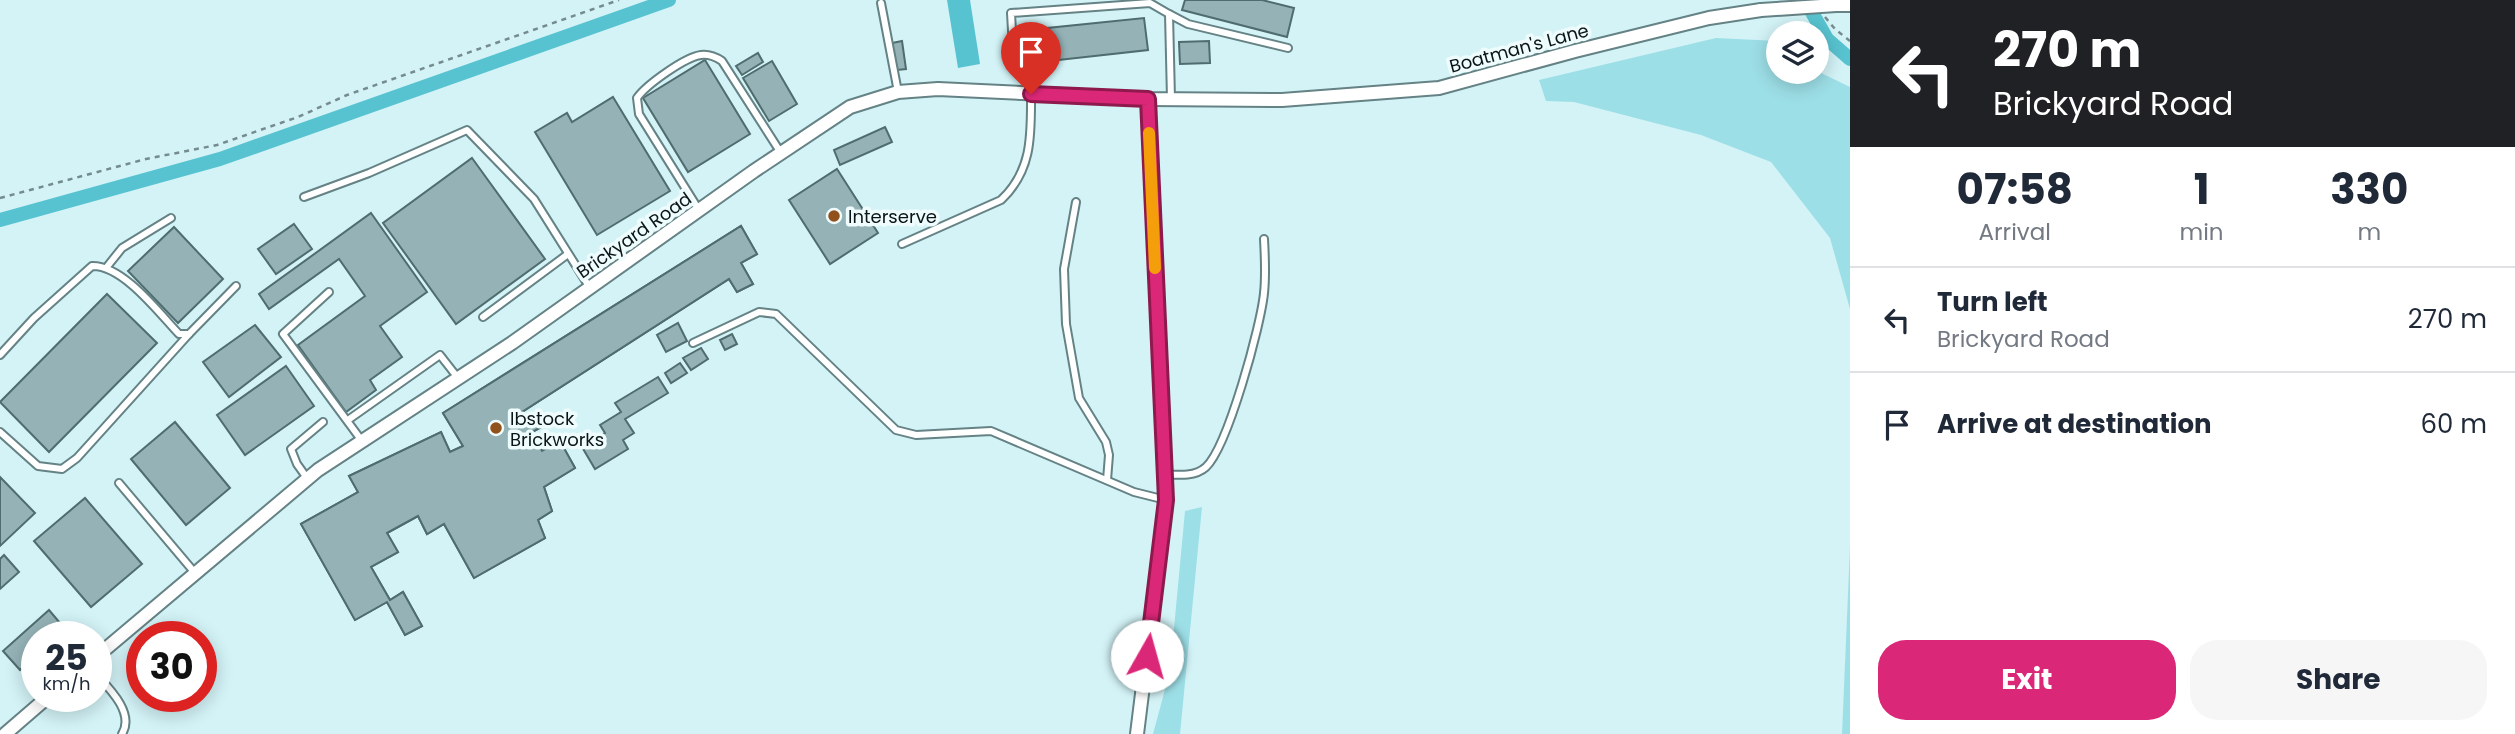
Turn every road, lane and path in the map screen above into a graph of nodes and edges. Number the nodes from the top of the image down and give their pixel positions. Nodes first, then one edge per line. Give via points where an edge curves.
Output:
1 (619, 0) edge
2 (881, 3) dead end
3 (1850, 5) edge
4 (1822, 9) dead end
5 (1169, 14) junction
6 (1850, 41) edge
7 (1288, 48) dead end
8 (1014, 66) dead end
9 (898, 92) junction
10 (1031, 94) junction
11 (1148, 99) junction
12 (1171, 99) junction
13 (1282, 100) joint
14 (781, 153) junction
15 (304, 197) dead end
16 (0, 198) edge
17 (1076, 202) dead end
18 (699, 210) junction
19 (171, 218) dead end
20 (1264, 239) dead end
21 (902, 244) dead end
22 (568, 254) junction
23 (106, 268) junction
24 (236, 286) dead end
25 (590, 288) junction
26 (329, 292) dead end
27 (483, 317) dead end
28 (189, 334) junction
29 (693, 343) dead end
30 (0, 355) edge
31 (458, 379) junction
32 (348, 420) junction
33 (323, 422) dead end
34 (0, 432) edge
35 (362, 440) junction
36 (1164, 474) junction
37 (307, 478) junction
38 (1107, 480) junction
39 (119, 483) dead end
40 (1166, 500) junction
41 (195, 573) junction
42 (112, 643) edge
43 (112, 691) edge
44 (31, 712) edge
45 (5, 734) edge
46 (122, 734) edge
47 (1137, 734) edge

1 - 16 path via 217,145
2 - 9 lane
3 - 13 street, Boatman's Lane, bridge via 1709,18 1439,88
4 - 6 path via 1826,19
5 - 7 lane via 1188,24
5 - 8 lane via 1150,3 1011,13
5 - 12 lane
9 - 10 street, Brickyard Road via 938,89
9 - 14 street, Brickyard Road via 850,107
10 - 11 street, Brickyard Road
10 - 21 lane via 1031,142 1025,169 1013,190 1001,200
11 - 12 street, Brickyard Road
11 - 36 street
12 - 13 street, Brickyard Road
14 - 18 street, Brickyard Road
14 - 18 lane via 722,61 701,55 691,58 647,86 637,98 639,114
15 - 22 lane via 467,130 534,200
17 - 38 lane via 1064,269 1066,324 1079,398 1106,442
18 - 25 street, Brickyard Road
19 - 23 lane via 122,248
20 - 36 lane via 1266,270 1260,316 1226,428 1207,466 1197,473
22 - 25 lane
22 - 27 lane
23 - 28 lane via 120,274 179,334
23 - 30 lane via 92,266
24 - 28 lane
25 - 31 street, Brickyard Road
26 - 32 lane via 283,334
28 - 34 lane via 62,469 38,466
29 - 38 lane via 759,312 776,314 897,430 916,435 991,431
31 - 32 lane via 440,355
31 - 35 street, Brickyard Road
32 - 35 lane
33 - 37 lane via 291,449
35 - 37 street, Brickyard Road
36 - 40 street
37 - 41 street, Brickyard Road
38 - 40 lane
39 - 41 lane
40 - 47 street
41 - 42 street, Brickyard Road
43 - 46 lane via 124,714
44 - 45 street

